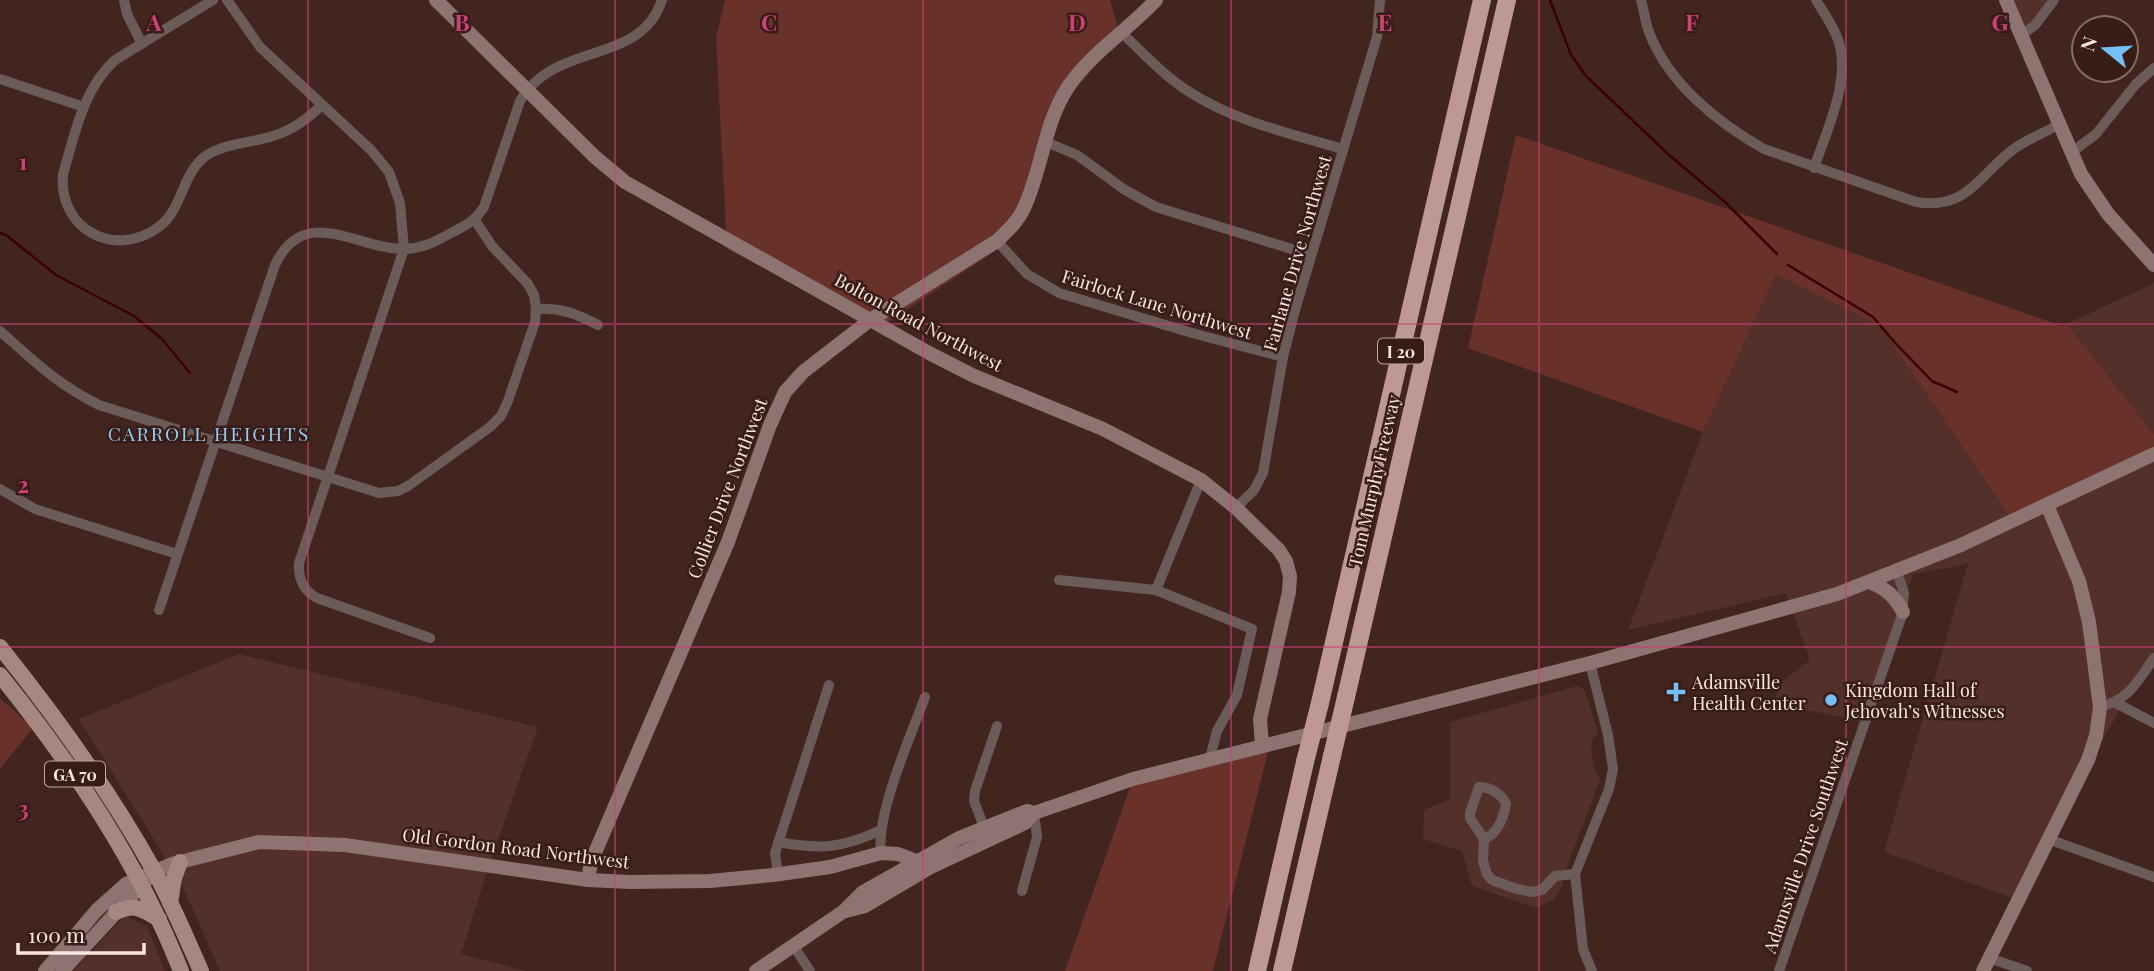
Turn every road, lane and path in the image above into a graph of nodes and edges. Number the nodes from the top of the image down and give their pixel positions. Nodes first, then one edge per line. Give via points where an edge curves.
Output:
1 (124, 0) edge
2 (213, 0) edge
3 (227, 0) edge
4 (436, 0) edge
5 (662, 0) edge
6 (1156, 0) edge
7 (1380, 0) edge
8 (1482, 0) edge
9 (1507, 0) edge
10 (1641, 0) edge
11 (1816, 0) edge
12 (2006, 0) edge
13 (2054, 0) edge
14 (1122, 33) junction
15 (2023, 34) junction
16 (142, 44) junction
17 (2153, 71) edge
18 (0, 79) edge
19 (527, 90) junction
20 (322, 105) junction
21 (84, 107) junction
22 (2060, 124) junction
23 (1046, 142) junction
24 (1343, 149) junction
25 (2072, 152) junction
26 (1814, 168) junction
27 (475, 220) junction
28 (997, 241) junction
29 (404, 249) junction
30 (1311, 255) junction
31 (2154, 265) edge
32 (536, 309) junction
33 (870, 320) junction
34 (598, 325) dead end
35 (0, 331) edge
36 (1283, 357) junction
37 (215, 441) junction
38 (2154, 454) edge
39 (328, 477) junction
40 (1201, 480) junction
41 (0, 489) edge
42 (2047, 505) junction
43 (1236, 509) junction
44 (177, 554) junction
45 (1898, 572) junction
46 (1059, 580) dead end
47 (1870, 582) junction
48 (1156, 590) junction
49 (159, 610) dead end
50 (1903, 612) junction
51 (430, 638) dead end
52 (0, 647) edge
53 (2154, 658) edge
54 (1590, 663) junction
55 (0, 675) edge
56 (829, 685) dead end
57 (925, 697) dead end
58 (2116, 703) junction
59 (2100, 707) junction
60 (2154, 723) edge
61 (997, 726) dead end
62 (1262, 745) junction
63 (1210, 758) junction
64 (1034, 813) junction
65 (984, 827) junction
66 (881, 830) junction
67 (1484, 839) junction
68 (2048, 839) junction
69 (778, 842) junction
70 (881, 853) junction
71 (916, 861) junction
72 (180, 862) junction
73 (154, 871) junction
74 (1575, 874) junction
75 (778, 875) junction
76 (2154, 877) edge
77 (588, 880) junction
78 (141, 882) junction
79 (1022, 891) dead end
80 (170, 903) junction
81 (844, 911) junction
82 (116, 912) junction
83 (159, 919) junction
84 (793, 945) junction
85 (1986, 965) edge
86 (45, 971) edge
87 (62, 971) edge
88 (181, 971) edge
89 (201, 971) edge
90 (756, 971) edge
91 (810, 971) edge
92 (1257, 971) edge
93 (1282, 971) edge
94 (1592, 971) edge
95 (1779, 971) edge
96 (2027, 971) edge

1 - 16 street
2 - 16 street
3 - 20 street via 260,47
4 - 19 main road, Bolton Road Northwest
5 - 19 street via 649,25 633,39 563,63
6 - 14 main road, Collier Drive Northwest
7 - 24 street, Fairlane Drive Northwest via 1377,37
8 - 92 highway, Tom Murphy Freeway / I 20, bridge
9 - 93 highway, Tom Murphy Freeway / I 20, bridge
10 - 26 street via 1659,55 1689,92 1744,138
11 - 26 street via 1838,39 1843,60 1842,82
12 - 15 main road
13 - 15 street
14 - 23 main road, Collier Drive Northwest via 1069,87
14 - 24 street via 1168,77 1210,104 1248,121
15 - 22 main road
16 - 21 street via 103,71
17 - 25 street via 2136,84 2096,134
18 - 21 street
19 - 27 street via 484,207
19 - 33 main road, Bolton Road Northwest via 625,182
20 - 21 street via 287,132 207,155 191,171 163,224 145,236 122,241 83,229 63,199 63,174
20 - 29 street via 371,150 388,173 400,203
22 - 25 main road
22 - 26 street via 2015,148 1969,192 1942,204 1916,202
23 - 28 main road, Collier Drive Northwest via 1024,208
23 - 30 street via 1077,155 1156,207
24 - 30 street, Fairlane Drive Northwest
25 - 31 main road via 2105,211
27 - 29 street via 426,247
27 - 32 street via 528,284
28 - 33 main road, Collier Drive Northwest
28 - 36 street, Fairlock Lane Northwest via 1027,274 1059,293
29 - 37 street via 323,231 303,235 286,246 275,265
29 - 39 street
30 - 36 street, Fairlane Drive Northwest
32 - 34 street via 564,310
32 - 39 street via 508,401 490,427 398,491 379,493
33 - 40 main road, Bolton Road Northwest via 972,375 1102,429
33 - 77 main road, Collier Drive Northwest via 803,372 785,392 728,542 591,862
35 - 37 street via 70,391 99,405
36 - 43 street, Fairlane Drive Northwest via 1263,473
37 - 39 street
37 - 44 street
38 - 42 main road
39 - 51 street via 299,563 302,584 317,598
40 - 43 main road, Bolton Road Northwest
40 - 48 street
41 - 44 street via 35,509
42 - 45 main road
42 - 59 main road via 2079,581
43 - 62 main road, Bolton Road Northwest via 1279,550 1290,576 1260,719
44 - 49 street
45 - 47 main road
45 - 50 street, Adamsville Drive Southwest
46 - 48 street
47 - 50 main road via 1897,599
47 - 54 main road via 1770,615
48 - 63 street via 1252,629 1237,695 1217,731
50 - 95 street, Adamsville Drive Southwest
52 - 73 main road, GA 70 via 77,747
53 - 58 street via 2127,696
54 - 62 main road
54 - 74 street via 1613,769
55 - 78 main road, GA 70 via 65,760
56 - 69 street
57 - 66 street
58 - 59 street
58 - 60 street
59 - 68 main road via 2088,760
61 - 65 street via 975,791
62 - 63 main road
63 - 64 main road
64 - 65 main road via 1027,811
64 - 79 street via 1037,836
64 - 81 main road via 1025,824 929,868 864,906
65 - 71 main road
66 - 69 street via 853,843 823,847
66 - 70 street
67 - 67 street via 1470,818 1479,787 1506,804 1494,833
67 - 74 street via 1487,873 1492,880 1517,890 1542,890 1555,876
68 - 76 street
68 - 85 main road
69 - 75 street
70 - 71 main road, Old Gordon Road Northwest
70 - 75 main road, Old Gordon Road Northwest
71 - 81 main road via 863,892
72 - 73 main road, Old Gordon Road Northwest
72 - 77 main road, Old Gordon Road Northwest via 240,845 278,841 345,845
72 - 80 main road
73 - 78 main road, Old Gordon Road Northwest
73 - 80 main road, GA 70
74 - 94 street via 1583,949
75 - 77 main road, Old Gordon Road Northwest via 668,883
78 - 82 main road
78 - 83 main road, GA 70
78 - 86 main road via 126,884 111,896
80 - 89 main road, GA 70
81 - 84 main road
82 - 83 main road via 138,907
82 - 87 main road
83 - 88 main road, GA 70
84 - 90 main road
84 - 91 street
85 - 96 street

